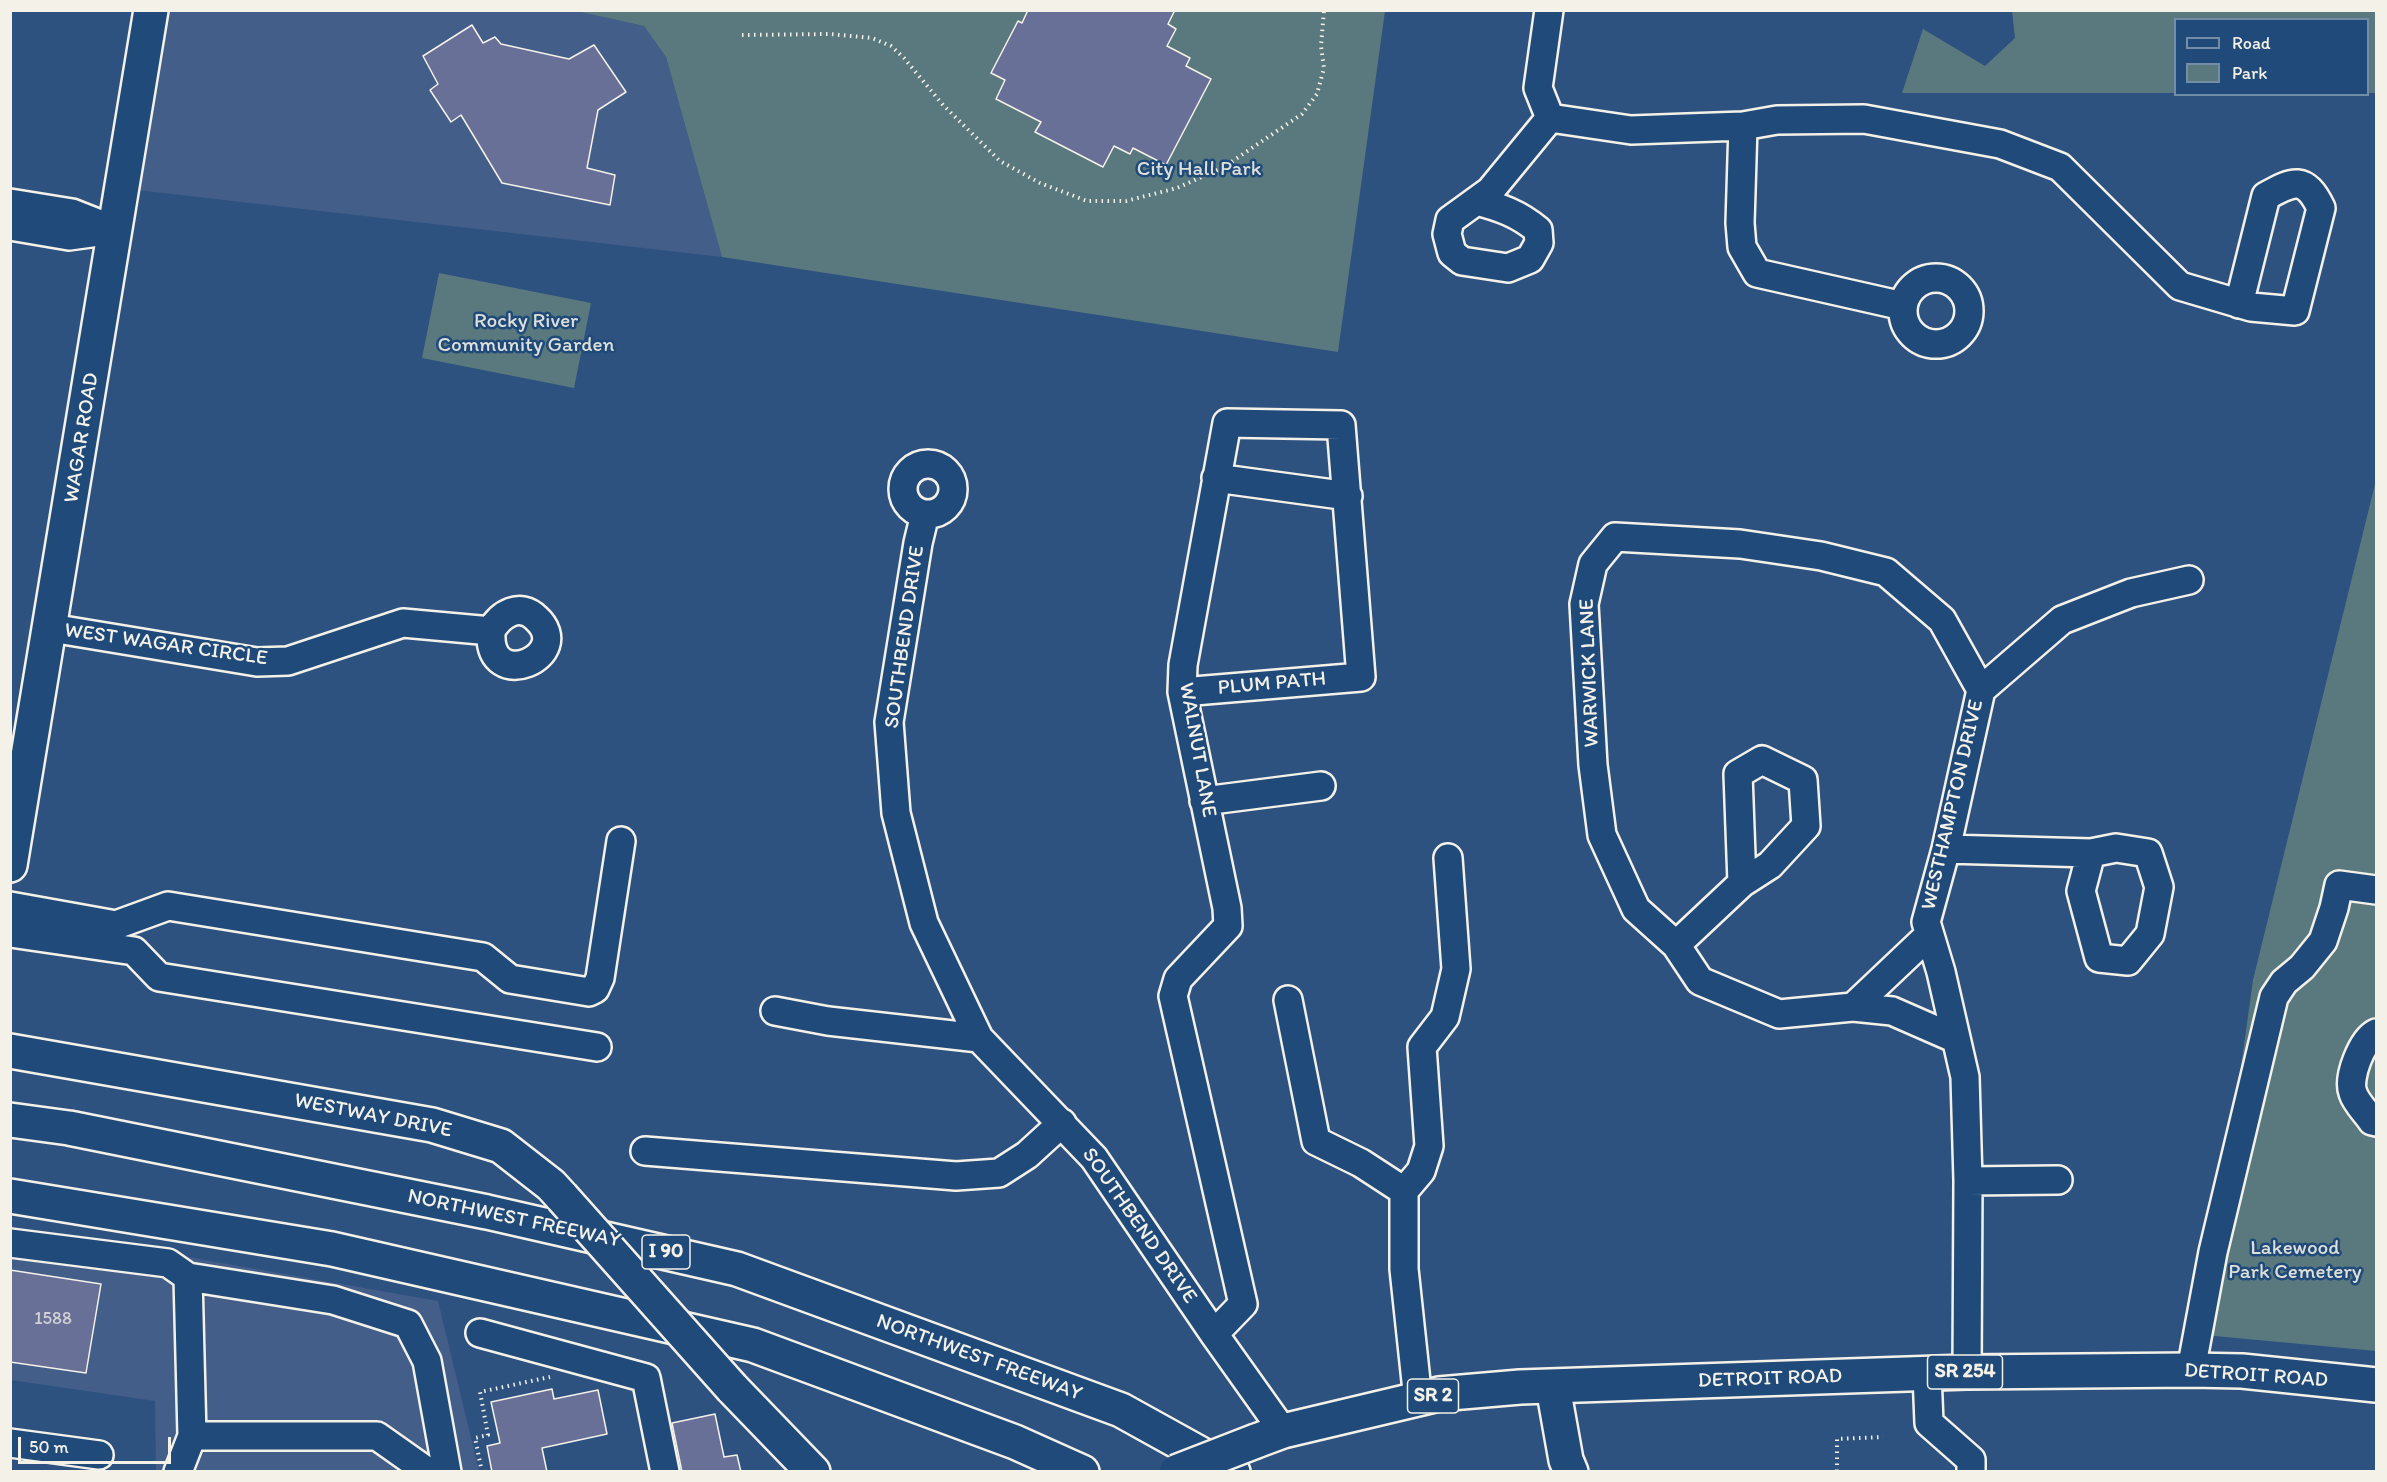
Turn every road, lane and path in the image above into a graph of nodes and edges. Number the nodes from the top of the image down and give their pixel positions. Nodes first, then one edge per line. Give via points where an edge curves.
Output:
1 (151, 10) edge
2 (1324, 10) edge
3 (1549, 10) edge
4 (742, 34) dead end
5 (1550, 118) junction
6 (1743, 126) junction
7 (1476, 201) dead end
8 (10, 203) edge
9 (10, 226) edge
10 (115, 230) junction
11 (2239, 304) junction
12 (1903, 306) dead end
13 (1216, 478) junction
14 (1348, 496) junction
15 (925, 514) dead end
16 (2189, 580) dead end
17 (51, 628) junction
18 (491, 631) dead end
19 (1361, 677) joint
20 (1980, 690) junction
21 (1182, 692) junction
22 (1321, 786) dead end
23 (1204, 801) junction
24 (621, 841) dead end
25 (1946, 849) junction
26 (2091, 853) dead end
27 (1448, 858) dead end
28 (10, 865) edge
29 (1742, 883) dead end
30 (2376, 890) edge
31 (10, 906) edge
32 (10, 933) edge
33 (1929, 935) junction
34 (1676, 945) junction
35 (1288, 1000) dead end
36 (1853, 1007) junction
37 (775, 1011) dead end
38 (2376, 1033) edge
39 (979, 1038) junction
40 (1956, 1039) junction
41 (597, 1047) dead end
42 (10, 1051) edge
43 (10, 1120) edge
44 (2376, 1122) edge
45 (1062, 1123) junction
46 (645, 1151) dead end
47 (2058, 1180) dead end
48 (1968, 1181) junction
49 (1404, 1191) junction
50 (10, 1196) edge
51 (10, 1243) edge
52 (188, 1277) junction
53 (480, 1333) dead end
54 (1214, 1334) junction
55 (2190, 1370) junction
56 (1967, 1372) junction
57 (1927, 1374) junction
58 (556, 1375) dead end
59 (2376, 1385) edge
60 (1553, 1387) junction
61 (1418, 1400) junction
62 (192, 1436) junction
63 (1270, 1436) junction
64 (1883, 1437) dead end
65 (10, 1443) edge
66 (99, 1455) dead end
67 (1837, 1471) edge
68 (178, 1472) edge
69 (428, 1472) edge
70 (447, 1472) edge
71 (482, 1472) edge
72 (665, 1472) edge
73 (813, 1472) edge
74 (1082, 1472) edge
75 (1176, 1472) edge
76 (1233, 1472) edge
77 (1571, 1472) edge
78 (1971, 1472) edge

1 - 10 main road, WAGAR ROAD
2 - 4 path via 1324,68 1317,94 1302,114 1224,167 1177,188 1126,201 1087,201 1000,161 891,46 872,38 830,34
3 - 5 street via 1538,88
5 - 6 street via 1631,130
5 - 7 street via 1490,191
6 - 11 street via 1777,120 1864,119 2000,144 2060,167 2180,286
6 - 12 street via 1742,248 1757,273
8 - 10 street via 72,213
9 - 10 street via 69,236
10 - 17 main road, WAGAR ROAD
11 - 11 street via 2295,311 2321,208 2315,194 2301,184 2288,184 2266,196
13 - 14 street
13 - 14 street, WALNUT LANE via 1227,423 1341,425
13 - 21 street, WALNUT LANE via 1183,665
14 - 19 street, WALNUT LANE
15 - 39 street, SOUTHBEND DRIVE via 889,722 896,813 924,923
16 - 20 street, WESTHAMPTON DRIVE via 2131,593 2062,620
17 - 18 street, WEST WAGAR CIRCLE via 257,662 288,661 403,623
17 - 28 main road, WAGAR ROAD
19 - 21 street, PLUM PATH
20 - 25 street, WESTHAMPTON DRIVE
20 - 34 street, WARWICK LANE via 1942,620 1886,572 1821,556 1740,544 1616,537 1593,564 1584,603 1593,765 1602,835 1636,909
21 - 23 street, WALNUT LANE
22 - 23 street
23 - 54 street, WALNUT LANE via 1228,926 1178,979 1173,996 1243,1304
24 - 31 street via 600,978 589,992 510,979 483,957 168,906 116,926
25 - 26 street
25 - 33 street, WESTHAMPTON DRIVE via 1926,922
27 - 49 street via 1456,969 1445,1017 1422,1047 1429,1146 1421,1172
29 - 34 street
30 - 55 street via 2338,885 2323,941 2274,998 2213,1252
32 - 41 street via 134,951 159,977
33 - 36 street
33 - 40 street, WESTHAMPTON DRIVE
34 - 36 street, WARWICK LANE via 1700,981 1779,1014
35 - 49 street via 1317,1141
36 - 40 street, WARWICK LANE via 1892,1011
37 - 39 street
38 - 44 street via 2353,1071 2352,1093
39 - 45 street, SOUTHBEND DRIVE
40 - 48 street, WESTHAMPTON DRIVE via 1965,1077
42 - 73 main road, WESTWAY DRIVE, bridge via 432,1125 501,1146 551,1185 732,1388
43 - 76 main road, NORTHWEST FREEWAY / I 90 via 487,1212 737,1269 1121,1410
45 - 46 street via 1027,1155 999,1173 957,1176
45 - 54 street, SOUTHBEND DRIVE via 1094,1158
47 - 48 street
48 - 56 street, WESTHAMPTON DRIVE
49 - 61 street via 1404,1269
50 - 74 main road via 332,1249 753,1345 1015,1442
51 - 52 street via 168,1263
52 - 62 street
52 - 70 street via 333,1300 408,1324 428,1361
53 - 72 street via 646,1378
54 - 63 street, SOUTHBEND DRIVE
55 - 56 main road, DETROIT ROAD / SR 254
55 - 59 main road, DETROIT ROAD / SR 254 via 2242,1371
56 - 57 main road, DETROIT ROAD / SR 254
57 - 60 main road, DETROIT ROAD / SR 254
57 - 78 street via 1929,1423 1971,1460
58 - 71 path via 480,1392 488,1435 475,1438
60 - 61 main road, DETROIT ROAD / SR 2 via 1439,1394
60 - 77 main road
61 - 63 main road, DETROIT ROAD / SR 2
62 - 68 street
62 - 69 street via 377,1436
63 - 75 main road, DETROIT ROAD / SR 2, bridge
64 - 67 path via 1837,1439
65 - 66 street

